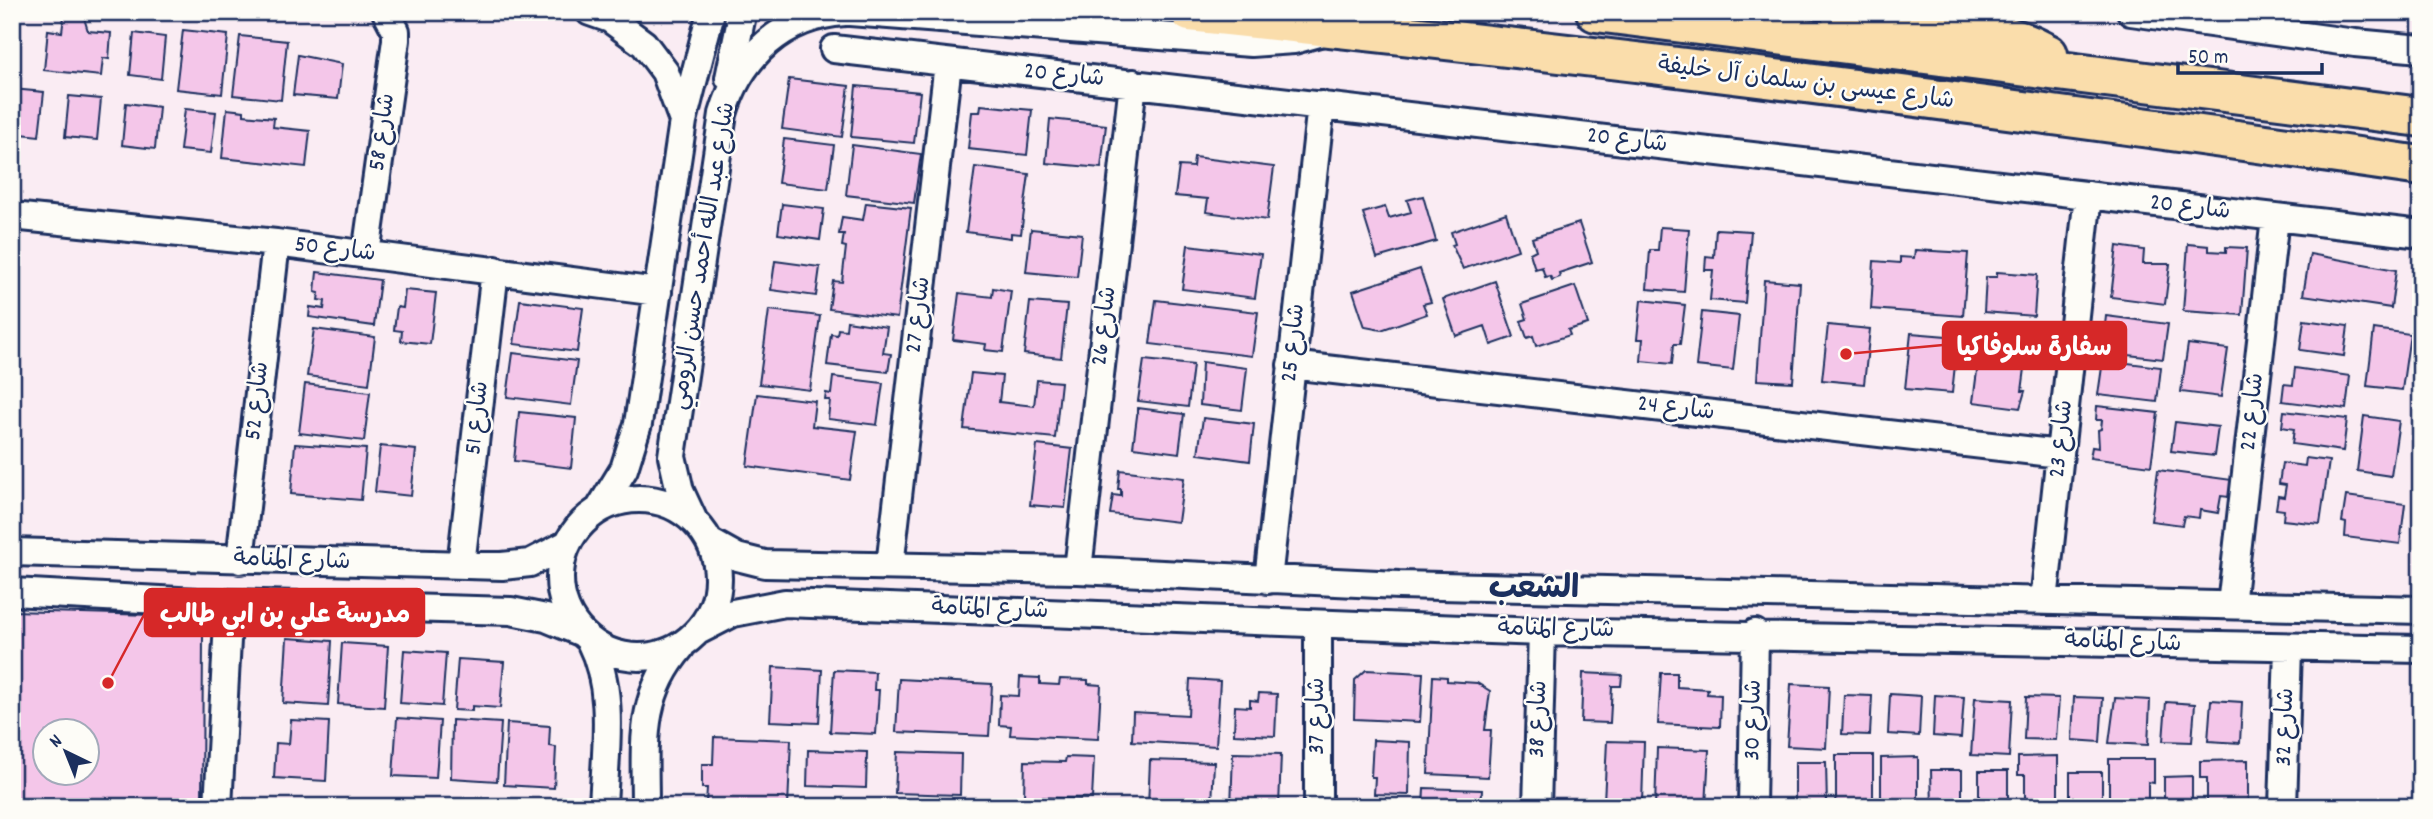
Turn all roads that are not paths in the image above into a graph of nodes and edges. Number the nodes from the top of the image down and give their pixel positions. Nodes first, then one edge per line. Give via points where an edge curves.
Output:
1 (386, 12) edge
2 (590, 12) edge
3 (711, 12) edge
4 (736, 12) edge
5 (845, 12) edge
6 (850, 12) edge
7 (1190, 12) edge
8 (1596, 12) edge
9 (2131, 12) edge
10 (1849, 13) edge
11 (1334, 27) junction
12 (834, 49) dead end
13 (2421, 49) edge
14 (948, 63) junction
15 (2074, 71) junction
16 (1133, 83) junction
17 (729, 93) junction
18 (1321, 105) junction
19 (2421, 117) edge
20 (683, 121) junction
21 (2421, 166) edge
22 (2088, 195) junction
23 (12, 216) edge
24 (2275, 218) junction
25 (2421, 234) edge
26 (276, 243) junction
27 (366, 254) junction
28 (495, 271) junction
29 (658, 292) junction
30 (1291, 365) junction
31 (638, 424) junction
32 (675, 435) junction
33 (2060, 454) junction
34 (600, 508) junction
35 (702, 531) junction
36 (567, 544) junction
37 (12, 552) edge
38 (55, 553) junction
39 (240, 560) junction
40 (461, 565) junction
41 (792, 565) junction
42 (890, 566) junction
43 (1077, 570) junction
44 (1268, 580) junction
45 (1399, 585) junction
46 (1466, 586) junction
47 (12, 592) edge
48 (53, 592) junction
49 (1876, 596) junction
50 (1940, 598) junction
51 (2044, 601) junction
52 (229, 603) junction
53 (785, 603) junction
54 (2231, 605) junction
55 (2421, 610) edge
56 (1318, 624) junction
57 (1391, 627) junction
58 (1464, 628) junction
59 (1542, 632) junction
60 (1755, 633) junction
61 (585, 637) junction
62 (690, 637) junction
63 (1876, 637) junction
64 (1934, 638) junction
65 (2288, 648) junction
66 (2421, 649) edge
67 (606, 738) junction
68 (645, 740) junction
69 (218, 807) edge
70 (603, 807) edge
71 (645, 807) edge
72 (1318, 807) edge
73 (1537, 807) edge
74 (1752, 807) edge
75 (2283, 807) edge

1 - 27 street, شارع 58 via 396,40
2 - 20 street, شارع عبد الله أحمد حسن الرومي via 610,19 644,44 666,72
3 - 20 street
4 - 17 street via 741,20
5 - 17 street, شارع عبد الله أحمد حسن الرومي via 807,19 771,38 748,61
6 - 11 street via 1251,43 1294,40
7 - 11 highway, شارع عيسى بن سلمان آل خليفة
8 - 15 highway, شارع عيسى بن سلمان آل خليفة
9 - 13 street
10 - 15 highway via 1989,31 2025,43
11 - 21 highway, شارع عيسى بن سلمان آل خليفة via 2146,127
12 - 14 street, شارع 20
14 - 16 street, شارع 20
14 - 42 street, شارع 27
15 - 19 highway, شارع عيسى بن سلمان آل خليفة
16 - 18 street, شارع 20
16 - 43 street, شارع 26
17 - 32 street, شارع عبد الله أحمد حسن الرومي
18 - 22 street, شارع 20
18 - 30 street, شارع 25
20 - 29 street, شارع عبد الله أحمد حسن الرومي
22 - 24 street, شارع 20
22 - 33 street, شارع 23
23 - 26 street, شارع 50
24 - 25 street, شارع 20
24 - 54 street, شارع 22
26 - 27 street, شارع 50
26 - 39 street, شارع 52
27 - 28 street, شارع 50
28 - 29 street, شارع 50
28 - 40 street, شارع 51
29 - 31 street, شارع عبد الله أحمد حسن الرومي
30 - 33 street, شارع 24
30 - 44 street, شارع 25
31 - 32 street via 641,436 651,444 664,444
31 - 34 street, شارع عبد الله أحمد حسن الرومي via 624,469
32 - 35 street, شارع عبد الله أحمد حسن الرومي via 672,456 677,479
33 - 51 street, شارع 23
34 - 35 street via 649,499 673,507
34 - 36 street via 575,530
35 - 41 street, شارع المنامة via 746,560
35 - 62 street via 718,572 717,588 710,611
36 - 40 street, شارع المنامة via 530,563
36 - 61 street via 560,592 564,607
37 - 38 street, شارع المنامة
38 - 39 street, شارع المنامة
38 - 48 street via 43,564 42,572
39 - 40 street, شارع المنامة
41 - 42 street, شارع المنامة
41 - 53 street via 779,580
42 - 43 street, شارع المنامة
43 - 44 street, شارع المنامة
44 - 45 street, شارع المنامة
45 - 46 street, شارع المنامة
45 - 57 street via 1409,599 1405,616
46 - 49 street, شارع المنامة
46 - 58 street via 1454,598 1453,607 1453,615
47 - 48 street, شارع المنامة
48 - 52 street, شارع المنامة
49 - 50 street, شارع المنامة
49 - 63 street via 1888,615 1885,628
50 - 51 street, شارع المنامة
50 - 64 street via 1928,601 1919,617 1925,633
51 - 54 street, شارع المنامة
52 - 61 street, شارع المنامة via 510,611 546,618
52 - 69 street
53 - 56 street, شارع المنامة
53 - 62 street, شارع المنامة via 733,613
54 - 55 street, شارع المنامة
56 - 57 street, شارع المنامة
56 - 72 street, شارع 37
57 - 58 street, شارع المنامة
58 - 59 street, شارع المنامة
59 - 60 street, شارع المنامة
59 - 73 street, شارع 38
60 - 63 street, شارع المنامة
60 - 74 street, شارع 30
61 - 62 street via 604,650 636,658 653,656
61 - 67 street via 605,687
62 - 68 street via 661,671 650,696
63 - 64 street, شارع المنامة
64 - 65 street, شارع المنامة
65 - 66 street, شارع المنامة
65 - 75 street, شارع 32
67 - 68 street via 615,729 628,726
67 - 70 street
68 - 71 street

